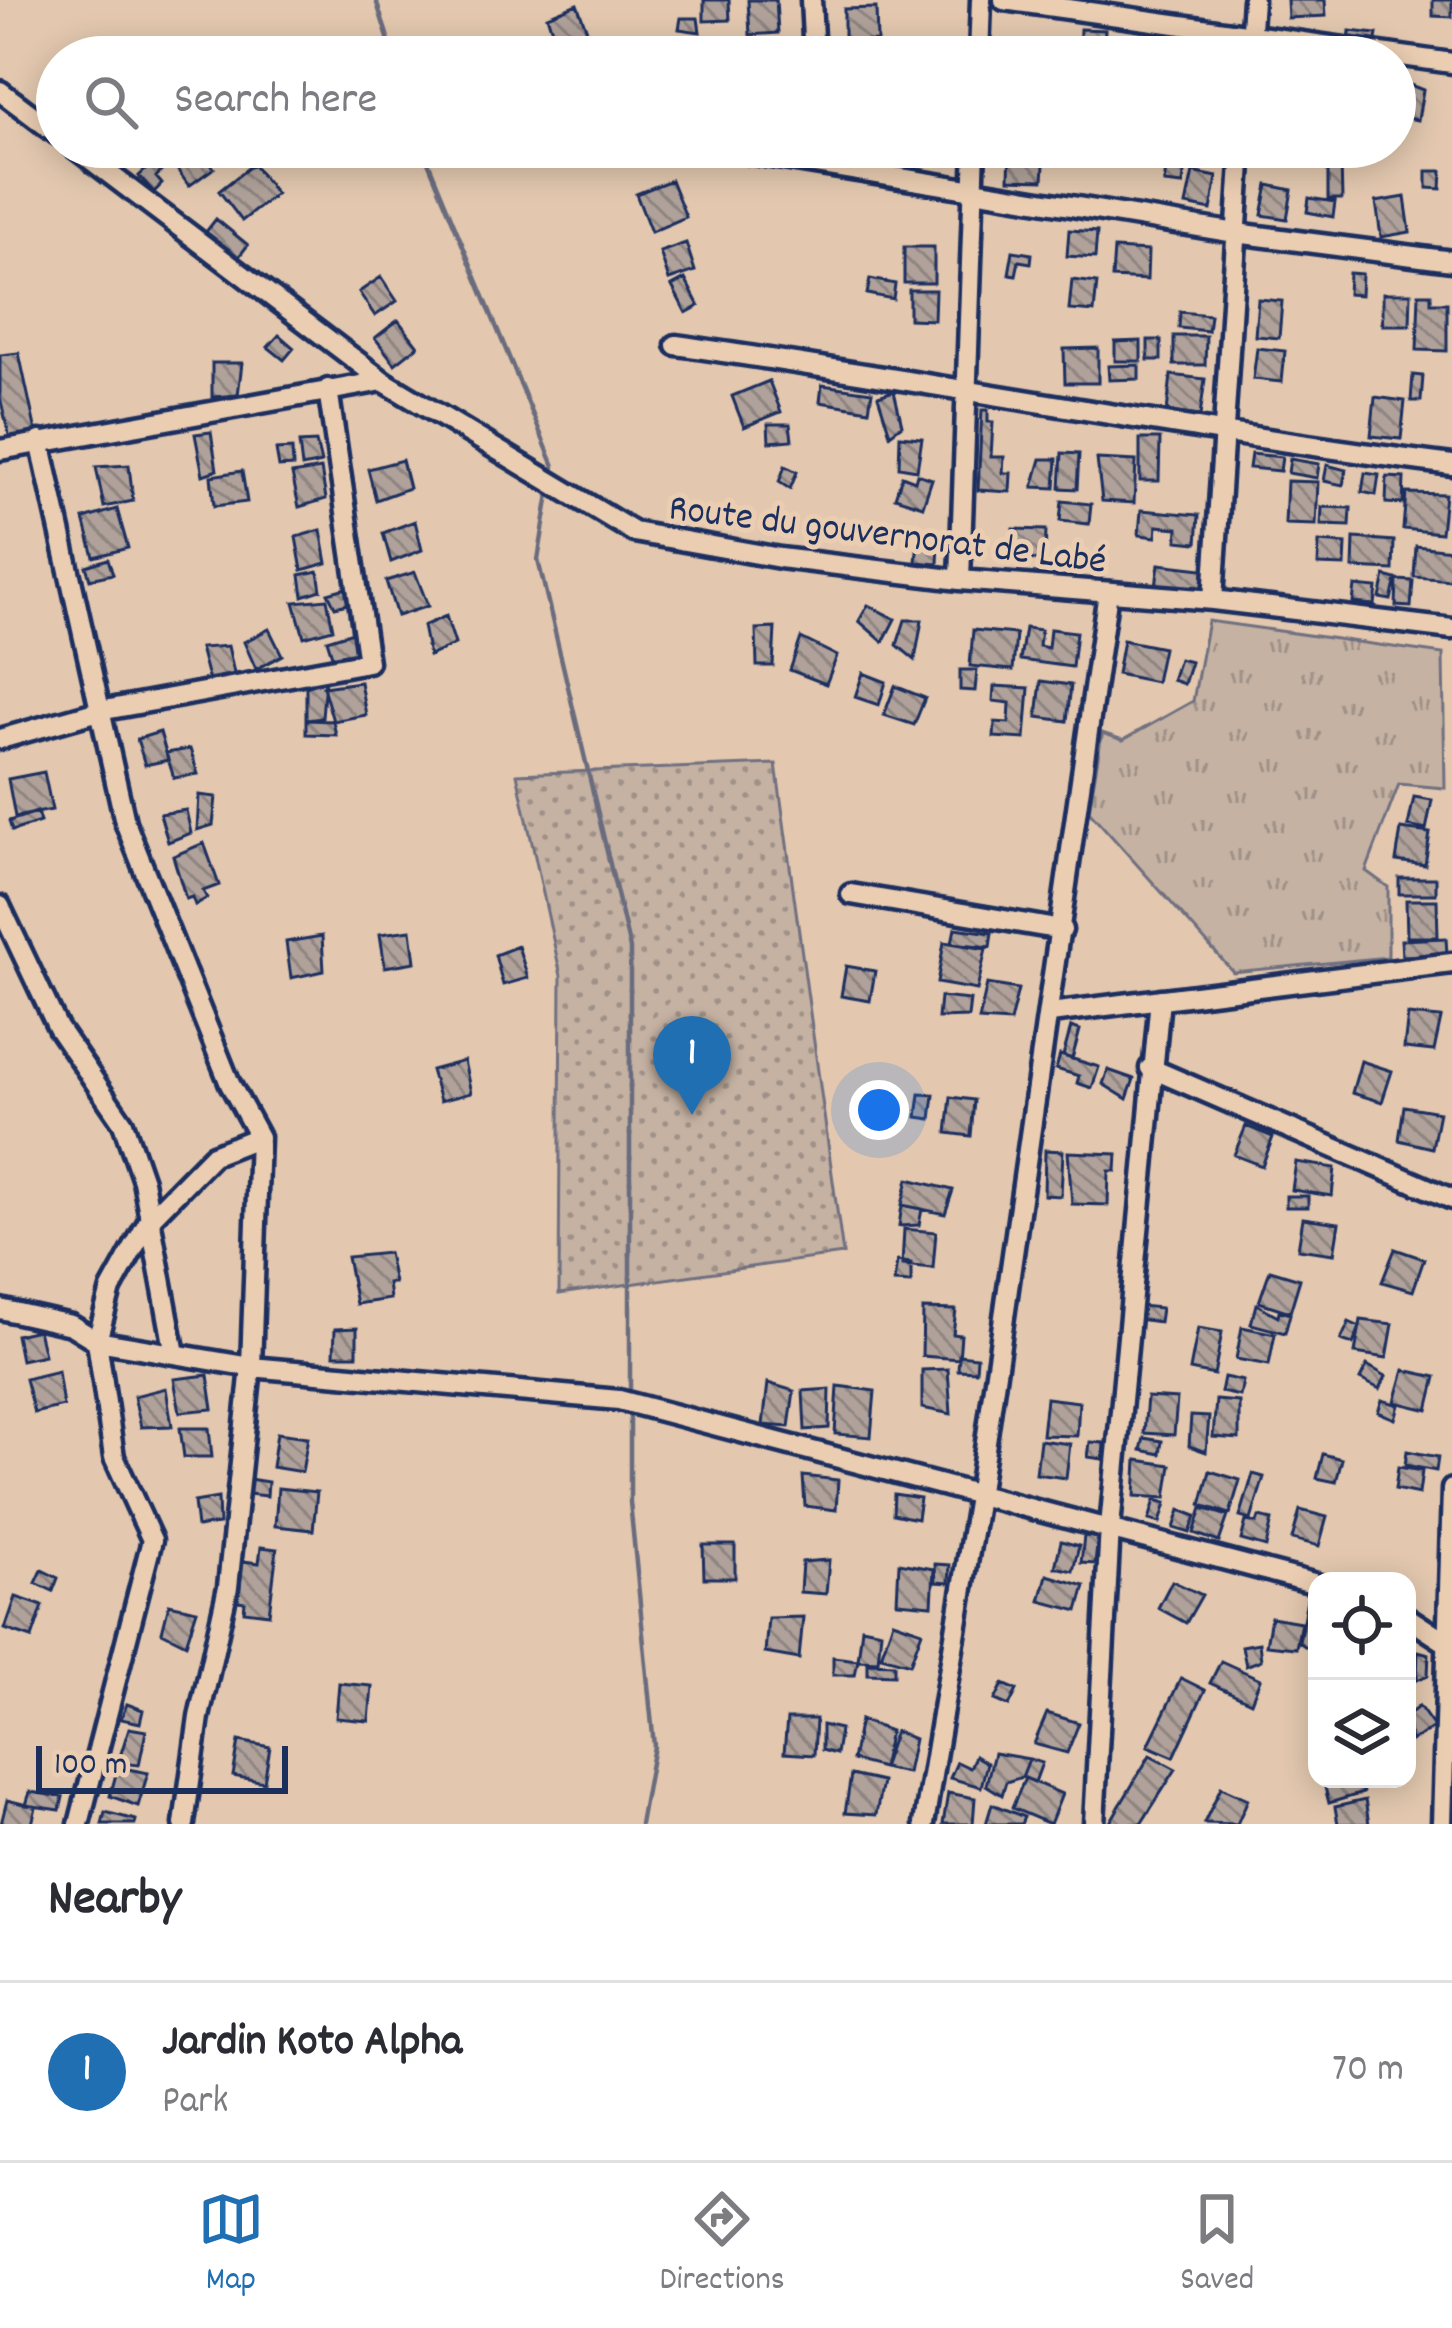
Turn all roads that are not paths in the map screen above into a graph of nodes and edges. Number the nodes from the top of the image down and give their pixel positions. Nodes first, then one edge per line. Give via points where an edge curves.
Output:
1 (812, 0) edge
2 (981, 0) edge
3 (1004, 0) edge
4 (1252, 0) edge
5 (1250, 34) junction
6 (813, 36) edge
7 (980, 36) edge
8 (1264, 36) edge
9 (1416, 57) edge
10 (1452, 62) edge
11 (0, 91) edge
12 (36, 118) edge
13 (102, 168) edge
14 (877, 168) edge
15 (975, 168) edge
16 (1241, 168) edge
17 (974, 189) junction
18 (1236, 233) junction
19 (1452, 261) edge
20 (676, 345) dead end
21 (383, 381) junction
22 (967, 387) junction
23 (328, 389) junction
24 (1224, 436) junction
25 (40, 441) junction
26 (0, 450) edge
27 (1452, 465) edge
28 (960, 580) junction
29 (1108, 592) junction
30 (1213, 600) junction
31 (1452, 629) edge
32 (99, 711) junction
33 (0, 739) edge
34 (851, 894) dead end
35 (0, 906) edge
36 (1062, 930) junction
37 (8, 946) edge
38 (1452, 963) edge
39 (1160, 999) junction
40 (1050, 1013) junction
41 (1150, 1068) junction
42 (259, 1137) junction
43 (1452, 1199) edge
44 (149, 1220) junction
45 (0, 1309) edge
46 (97, 1341) junction
47 (175, 1354) junction
48 (251, 1367) junction
49 (1452, 1489) edge
50 (979, 1491) junction
51 (1110, 1527) junction
52 (1308, 1582) edge
53 (1416, 1623) edge
54 (1448, 1643) edge
55 (79, 1824) edge
56 (184, 1824) edge
57 (924, 1824) edge
58 (1094, 1824) edge
59 (1442, 1824) edge

1 - 6 street
2 - 7 street
3 - 5 street
4 - 5 street
5 - 8 street
9 - 10 street
11 - 12 street
13 - 21 street, Route du gouvernorat de Labé
14 - 17 street
15 - 17 street
16 - 18 street
17 - 18 street
17 - 22 street
18 - 19 street
18 - 24 street
20 - 22 street
21 - 23 street
21 - 28 street, Route du gouvernorat de Labé via 634,532
22 - 24 street
22 - 28 street
23 - 25 street
23 - 32 street via 368,662
24 - 27 street
24 - 30 street
25 - 26 street
25 - 32 street
28 - 29 street, Route du gouvernorat de Labé
29 - 30 street, Route du gouvernorat de Labé
29 - 36 street
30 - 31 street, Route du gouvernorat de Labé
32 - 33 street
32 - 42 street via 125,822
34 - 36 street
35 - 37 street
36 - 40 street
37 - 44 street via 123,1123
38 - 39 street
39 - 40 street
39 - 41 street
40 - 50 street
41 - 43 street
41 - 51 street
42 - 44 street via 213,1155
42 - 48 street
44 - 46 street via 111,1289
44 - 47 street
45 - 46 street via 71,1325
46 - 47 street
46 - 55 street via 114,1457 152,1540
47 - 48 street
48 - 50 street via 615,1400
48 - 56 street via 229,1587
49 - 54 street
50 - 51 street
50 - 57 street
51 - 52 street
51 - 58 street
53 - 54 street
54 - 59 street

